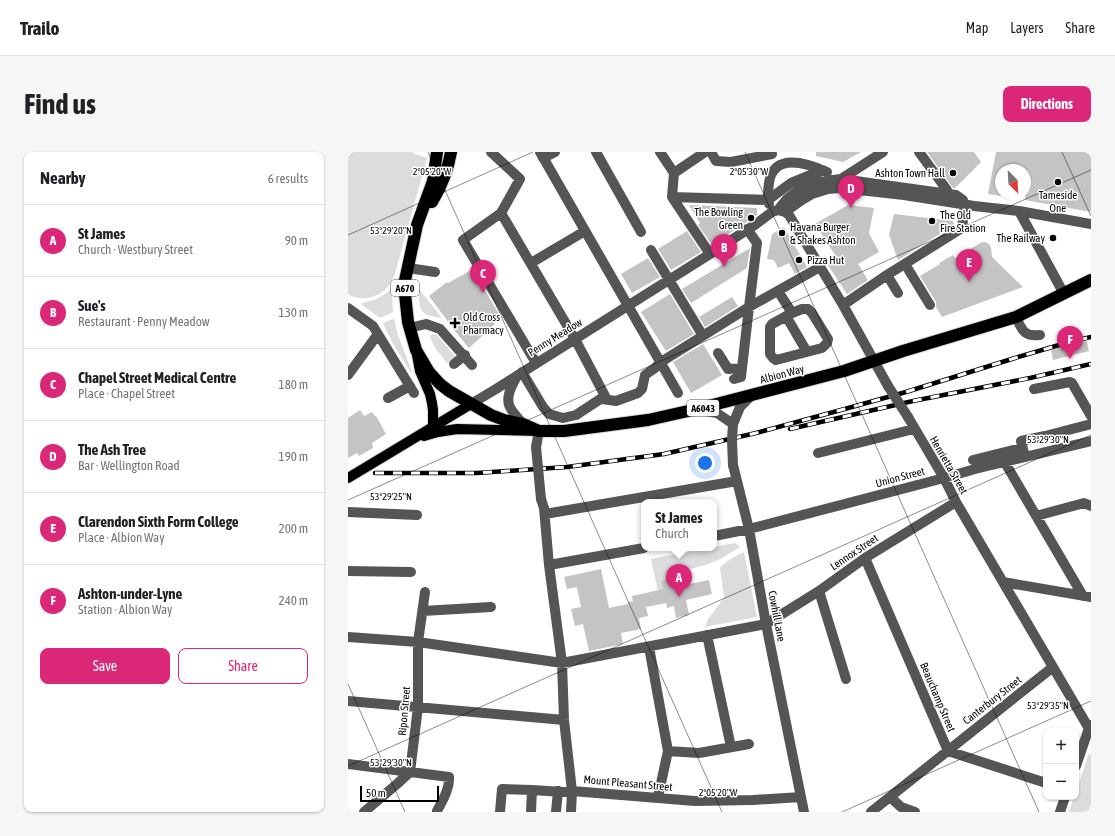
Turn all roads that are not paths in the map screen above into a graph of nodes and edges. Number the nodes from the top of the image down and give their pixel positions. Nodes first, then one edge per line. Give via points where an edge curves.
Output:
1 (437, 152) edge
2 (452, 152) edge
3 (491, 152) edge
4 (555, 152) edge
5 (596, 152) edge
6 (660, 152) edge
7 (707, 152) edge
8 (883, 152) edge
9 (919, 152) edge
10 (772, 153) edge
11 (542, 155) edge
12 (779, 164) junction
13 (823, 170) junction
14 (674, 173) junction
15 (841, 184) junction
16 (947, 193) junction
17 (672, 197) junction
18 (768, 200) junction
19 (965, 205) junction
20 (1019, 211) junction
21 (778, 212) junction
22 (501, 213) junction
23 (1091, 224) edge
24 (417, 226) junction
25 (747, 229) junction
26 (585, 230) junction
27 (641, 232) dead end
28 (651, 250) dead end
29 (710, 254) junction
30 (530, 263) junction
31 (905, 264) junction
32 (820, 267) junction
33 (408, 268) junction
34 (435, 272) dead end
35 (887, 275) junction
36 (669, 280) junction
37 (1091, 280) edge
38 (778, 291) junction
39 (898, 293) dead end
40 (1064, 294) junction
41 (930, 304) dead end
42 (843, 305) junction
43 (628, 306) junction
44 (749, 307) junction
45 (348, 308) edge
46 (789, 315) junction
47 (1016, 317) junction
48 (409, 328) junction
49 (378, 334) junction
50 (1040, 335) dead end
51 (703, 336) junction
52 (575, 339) junction
53 (416, 350) junction
54 (718, 352) dead end
55 (807, 352) junction
56 (465, 356) junction
57 (874, 361) junction
58 (660, 362) junction
59 (536, 363) junction
60 (454, 364) dead end
61 (472, 365) dead end
62 (742, 368) junction
63 (520, 374) junction
64 (348, 375) edge
65 (734, 379) dead end
66 (1034, 389) dead end
67 (678, 393) dead end
68 (752, 395) junction
69 (604, 397) junction
70 (388, 398) dead end
71 (471, 404) junction
72 (697, 409) junction
73 (1089, 410) edge
74 (523, 424) junction
75 (733, 424) junction
76 (1091, 424) edge
77 (433, 426) junction
78 (914, 429) junction
79 (539, 431) junction
80 (409, 441) junction
81 (1091, 441) edge
82 (1023, 452) junction
83 (818, 453) dead end
84 (973, 460) dead end
85 (1004, 462) junction
86 (348, 478) edge
87 (944, 478) junction
88 (737, 481) junction
89 (956, 502) junction
90 (1091, 506) edge
91 (348, 512) edge
92 (545, 514) junction
93 (417, 515) dead end
94 (1036, 516) junction
95 (749, 530) junction
96 (717, 535) edge
97 (641, 549) edge
98 (865, 558) junction
99 (549, 565) junction
100 (348, 571) edge
101 (412, 572) dead end
102 (1003, 582) junction
103 (819, 591) junction
104 (425, 592) dead end
105 (1087, 596) edge
106 (491, 607) dead end
107 (423, 611) junction
108 (766, 624) junction
109 (707, 636) junction
110 (348, 637) edge
111 (418, 642) junction
112 (649, 647) junction
113 (562, 664) junction
114 (1053, 667) junction
115 (846, 679) dead end
116 (348, 701) edge
117 (418, 707) junction
118 (564, 720) junction
119 (1090, 728) edge
120 (749, 744) dead end
121 (731, 747) junction
122 (668, 751) junction
123 (948, 751) junction
124 (348, 764) edge
125 (1077, 764) edge
126 (410, 772) junction
127 (1043, 782) edge
128 (532, 790) junction
129 (558, 791) junction
130 (572, 791) junction
131 (658, 797) junction
132 (801, 797) junction
133 (890, 797) junction
134 (1064, 800) edge
135 (437, 811) edge
136 (364, 812) edge
137 (500, 812) edge
138 (530, 812) edge
139 (556, 812) edge
140 (571, 812) edge
141 (804, 812) edge
142 (871, 812) edge
143 (915, 812) edge
144 (1060, 812) edge

1 - 24 highway, A670 via 433,181
2 - 24 highway, A670 via 437,193
3 - 22 street via 520,179
4 - 11 street
5 - 27 street
6 - 14 street
7 - 10 street via 716,161 731,162
7 - 14 street
8 - 15 street
9 - 16 street
10 - 12 street
11 - 26 street
12 - 13 street via 789,161
12 - 18 street via 772,171
13 - 15 street
13 - 18 street via 791,183
14 - 17 street
15 - 16 street
15 - 19 street
15 - 21 street, Penny Meadow via 812,194
16 - 19 street via 956,195
17 - 18 street
17 - 29 street
18 - 21 street, Henrietta Street
19 - 20 street
19 - 31 street via 962,228
20 - 23 street
20 - 40 street
21 - 25 street, Penny Meadow
21 - 32 street, Henrietta Street via 789,215
22 - 30 street
22 - 59 street via 463,240
24 - 33 highway, A670
25 - 29 street, Penny Meadow
25 - 44 street via 757,243
26 - 30 street
26 - 43 street
28 - 36 street
29 - 36 street, Penny Meadow
30 - 52 street
31 - 35 street
31 - 41 street
32 - 38 street
32 - 42 street, Henrietta Street
33 - 34 street
33 - 48 highway, A670 via 404,285
35 - 39 street
35 - 42 street
36 - 43 street, Penny Meadow
36 - 51 street
37 - 40 highway, Albion Way / A6043
38 - 44 street
38 - 46 street
40 - 47 highway, Albion Way / A6043
42 - 57 street, Henrietta Street
43 - 52 street, Penny Meadow
43 - 58 street
44 - 51 street
44 - 62 street
45 - 49 street via 373,326
46 - 55 street
46 - 55 street via 808,309 828,339 822,348
46 - 55 street via 770,327 770,354 776,360
47 - 50 street via 1023,332 1032,336
47 - 57 highway, Albion Way / A6043
48 - 53 highway, A670
48 - 56 street via 426,324 440,329
49 - 64 street
49 - 70 street via 412,389
51 - 58 street
52 - 59 street, Penny Meadow
52 - 69 street
53 - 71 highway, A670 via 429,372 440,384
53 - 77 main road, A670 via 420,371 430,394
54 - 62 street via 728,369
56 - 60 street
56 - 61 street
57 - 68 highway, Albion Way / A6043
57 - 78 street, Henrietta Street, bridge
58 - 67 street
58 - 69 street via 645,375 642,389 638,393 616,401
59 - 63 street, Penny Meadow
62 - 65 street via 741,376
63 - 69 street via 549,414 563,418 576,415
63 - 71 street, Penny Meadow
63 - 74 street via 509,394 508,405
66 - 73 street via 1072,383
68 - 72 highway, Albion Way / A6043
68 - 75 street, Cowhill Lane via 740,407
71 - 74 highway, Albion Way / A6043 via 504,420
71 - 77 main road, Penny Meadow
72 - 75 street via 717,413
72 - 79 highway, Albion Way / A6043 via 648,420 564,431
74 - 79 highway, Albion Way / A6043
75 - 88 street, Cowhill Lane, bridge via 733,465
76 - 82 street via 1021,441
77 - 80 main road, Penny Meadow
78 - 83 street
78 - 87 street, Henrietta Street
79 - 80 main road via 457,429
79 - 92 street, bridge via 536,447
80 - 86 main road, Penny Meadow
81 - 82 street, Union Street
82 - 84 street
82 - 85 street, Union Street
85 - 87 street, Union Street
85 - 94 street
87 - 89 street, Henrietta Street
87 - 95 street, Union Street
88 - 92 street
88 - 95 street, Cowhill Lane
89 - 98 street, Lennox Street
89 - 102 street, Henrietta Street
90 - 94 street via 1084,503
91 - 93 street
92 - 99 street
94 - 105 street
95 - 96 street, Union Street
95 - 108 street, Cowhill Lane
97 - 99 street
98 - 103 street, Lennox Street
98 - 123 street, Beauchamp Street
99 - 113 street
100 - 101 street
102 - 105 street
102 - 114 street, Henrietta Street
103 - 108 street, Lennox Street
103 - 115 street
104 - 107 street, Ripon Street
106 - 107 street
107 - 111 street, Ripon Street
108 - 109 street
108 - 132 street, Cowhill Lane
109 - 112 street
109 - 121 street
110 - 111 street
111 - 113 street
111 - 117 street, Ripon Street
112 - 113 street
112 - 122 street
113 - 118 street
114 - 119 street, Henrietta Street
114 - 123 street, Canterbury Street
116 - 117 street
117 - 118 street
117 - 126 street, Ripon Street
118 - 130 street
119 - 125 street
120 - 121 street
121 - 122 street via 699,753
122 - 131 street
123 - 127 street
123 - 133 street, Canterbury Street
124 - 126 street
126 - 135 street via 449,777 447,792
126 - 136 street
128 - 129 street, Mount Pleasant Street
128 - 137 street, Mount Pleasant Street via 502,789
128 - 138 street
129 - 130 street, Mount Pleasant Street
129 - 139 street
130 - 131 street, Mount Pleasant Street
130 - 140 street
131 - 132 street, Mount Pleasant Street via 695,801
132 - 141 street, Cowhill Lane
133 - 142 street, Canterbury Street
133 - 143 street via 901,807
134 - 144 street

